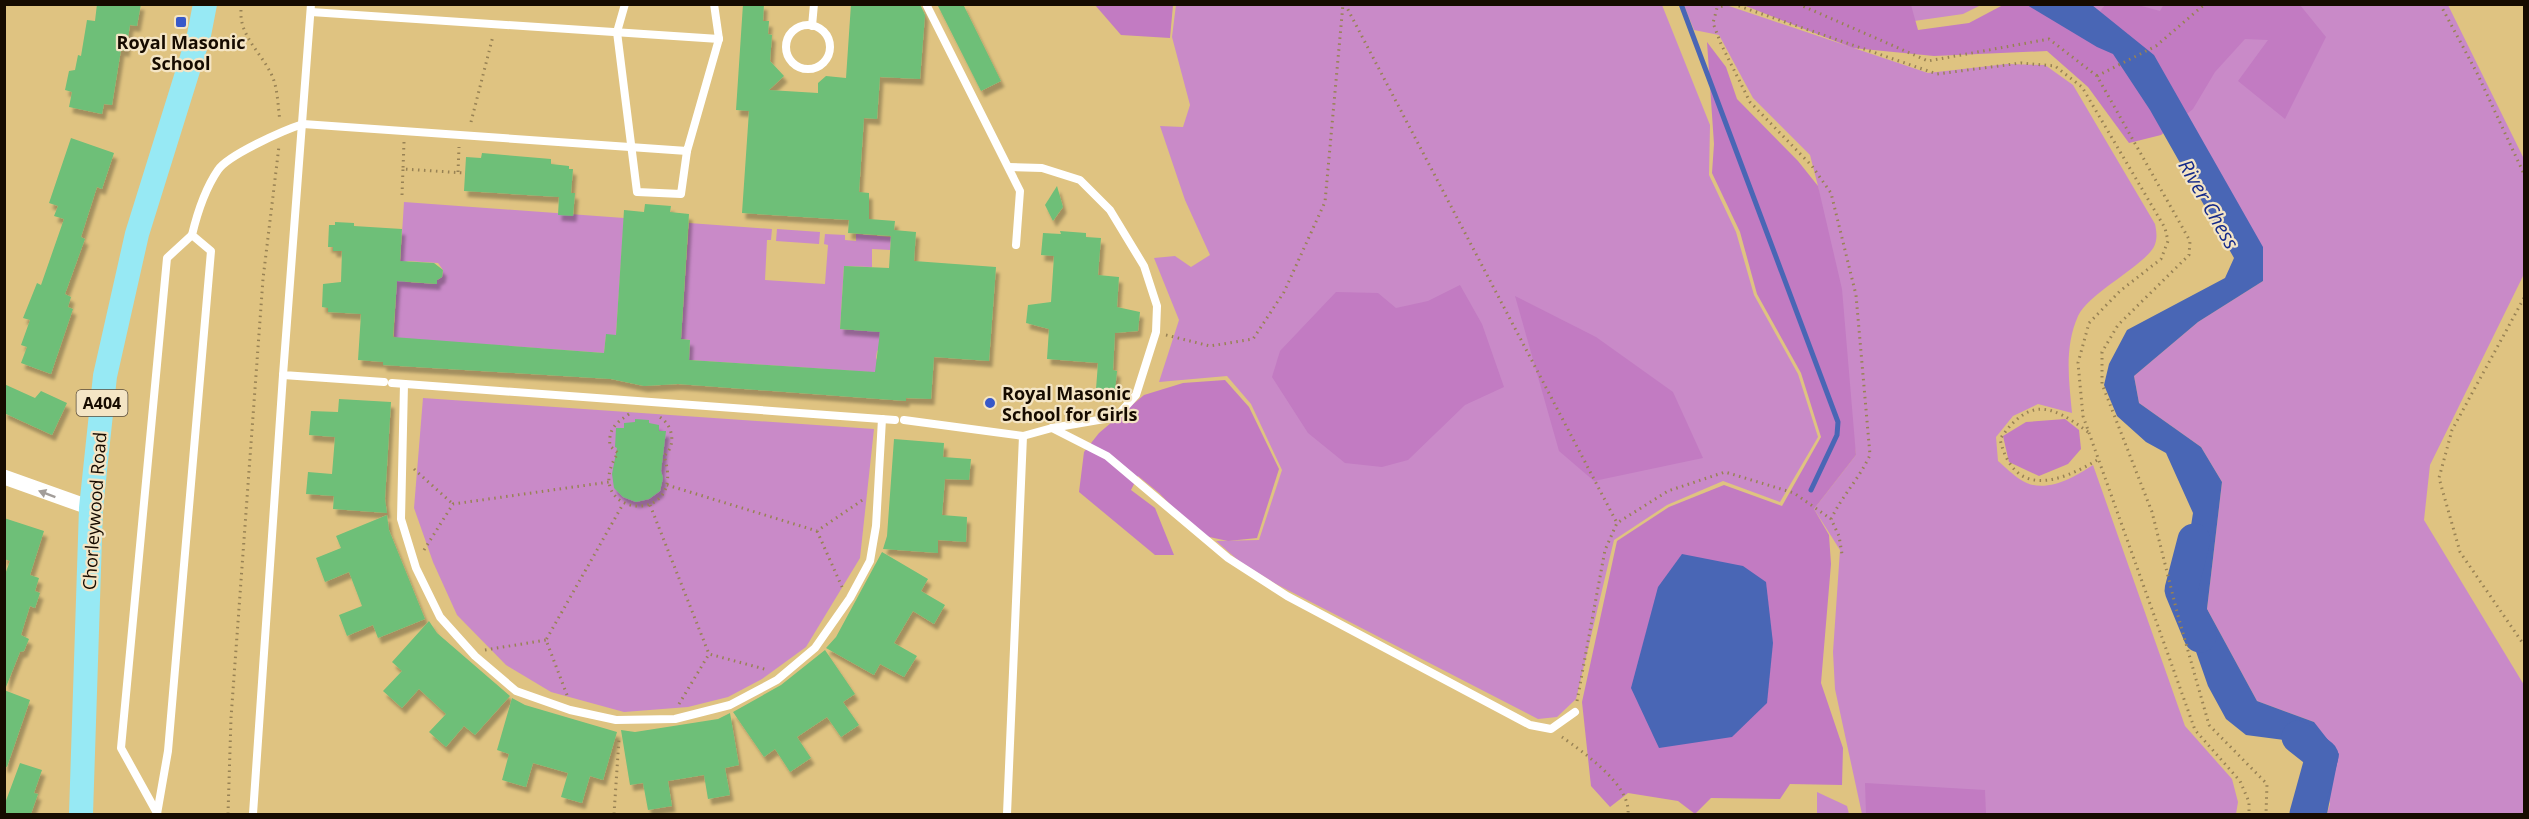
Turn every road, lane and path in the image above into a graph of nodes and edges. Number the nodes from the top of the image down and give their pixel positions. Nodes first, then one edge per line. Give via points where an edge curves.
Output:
1 (205, 4) edge
2 (626, 4) edge
3 (714, 4) edge
4 (814, 4) edge
5 (926, 4) edge
6 (1344, 4) edge
7 (1731, 4) edge
8 (1798, 4) edge
9 (2205, 4) edge
10 (2440, 4) edge
11 (311, 8) edge
12 (241, 9) dead end
13 (496, 25) junction
14 (812, 26) junction
15 (617, 32) junction
16 (719, 39) junction
17 (2098, 75) junction
18 (303, 124) junction
19 (281, 130) junction
20 (405, 132) junction
21 (464, 136) junction
22 (633, 147) junction
23 (687, 151) junction
24 (1009, 167) junction
25 (403, 169) junction
26 (458, 172) junction
27 (465, 173) dead end
28 (2524, 174) edge
29 (402, 195) dead end
30 (192, 235) junction
31 (1016, 244) dead end
32 (2524, 298) edge
33 (1156, 332) junction
34 (283, 375) junction
35 (404, 384) junction
36 (643, 401) junction
37 (643, 414) junction
38 (882, 419) junction
39 (1052, 428) junction
40 (2090, 433) junction
41 (1023, 436) junction
42 (401, 458) junction
43 (2099, 459) junction
44 (4, 477) edge
45 (609, 482) junction
46 (667, 485) junction
47 (878, 489) junction
48 (624, 503) junction
49 (453, 504) junction
50 (650, 505) junction
51 (91, 508) junction
52 (1831, 519) junction
53 (1617, 523) junction
54 (817, 531) junction
55 (1842, 554) dead end
56 (415, 565) junction
57 (848, 601) junction
58 (546, 640) junction
59 (2524, 645) edge
60 (471, 652) junction
61 (709, 654) junction
62 (784, 674) junction
63 (573, 711) junction
64 (1575, 712) joint
65 (671, 719) junction
66 (1551, 729) junction
67 (619, 739) dead end
68 (81, 814) edge
69 (157, 814) edge
70 (228, 814) edge
71 (253, 814) edge
72 (614, 814) edge
73 (1007, 814) edge
74 (1628, 814) edge
75 (2249, 814) edge
76 (2266, 814) edge

1 - 51 main road, Chorleywood Road / A404 via 199,35 137,234 105,376
2 - 15 lane
3 - 16 lane
4 - 14 lane
5 - 24 lane
6 - 33 path via 1325,202 1284,292 1253,339 1210,346
6 - 53 path
7 - 40 path via 1937,74 2021,63 2055,66 2082,87 2168,241 2161,259 2120,291 2089,323 2078,363 2083,416
7 - 52 path via 1717,8 1713,23 1721,44 1750,102 1812,166 1831,193 1856,295 1870,455
8 - 17 path via 1929,61 2049,39
9 - 17 path via 2156,46
10 - 28 path
11 - 13 lane
11 - 18 lane
12 - 19 path via 240,18 254,50 273,78
13 - 15 lane
13 - 21 path
14 - 14 lane via 824,32 830,52 817,68 802,69 787,54 788,39 797,28
15 - 16 lane
15 - 22 lane
16 - 23 lane
17 - 76 path via 2190,241 2189,255 2118,325 2102,352 2102,384 2152,512 2209,724 2267,784
18 - 19 lane
18 - 20 lane
18 - 34 lane
19 - 30 lane via 219,169
19 - 70 path via 263,279 231,718
20 - 21 lane
20 - 25 path
21 - 22 lane
21 - 26 path
22 - 23 lane
22 - 23 lane via 638,192 681,194
24 - 31 lane via 1020,191
24 - 33 lane via 1042,168 1080,180 1110,210 1144,266 1157,306
25 - 26 path
25 - 29 path
26 - 27 path
30 - 69 lane via 211,251 168,751
30 - 69 lane via 167,258 121,748
32 - 59 path via 2452,430 2439,478 2460,552
33 - 39 lane via 1136,395 1116,417
34 - 35 lane
34 - 71 lane
35 - 36 lane
35 - 42 lane
36 - 37 path
36 - 38 lane
37 - 45 path via 630,414 612,428 610,446 618,453 610,466
37 - 46 path via 663,418 670,429 672,444 664,456
38 - 41 lane
38 - 47 lane
39 - 41 lane
39 - 66 lane via 1107,456 1228,558 1287,596 1530,725
40 - 43 path
40 - 43 path via 2063,413 2038,408 2013,420 2000,439 2005,461 2025,478 2051,481
41 - 73 lane
42 - 49 path
42 - 56 lane via 401,519
43 - 75 path via 2195,730 2240,781 2249,802
51 -> 44 street
45 - 48 path via 614,495
45 - 49 path
46 - 50 path
46 - 54 path
47 - 54 path
47 - 57 lane via 870,561
48 - 50 path
48 - 58 path
49 - 56 path
50 - 61 path
51 - 68 main road, Chorleywood Road / A404
52 - 53 path via 1794,493 1725,471 1668,491
52 - 55 path
53 - 64 path via 1605,550
54 - 57 path
56 - 60 lane via 440,617
57 - 62 lane via 815,648
58 - 60 path
58 - 63 path
60 - 63 lane via 516,691
61 - 62 path
61 - 65 path
62 - 65 lane via 730,705
63 - 65 lane via 616,720
64 - 66 lane
66 - 74 path via 1615,781 1629,808
67 - 72 path

